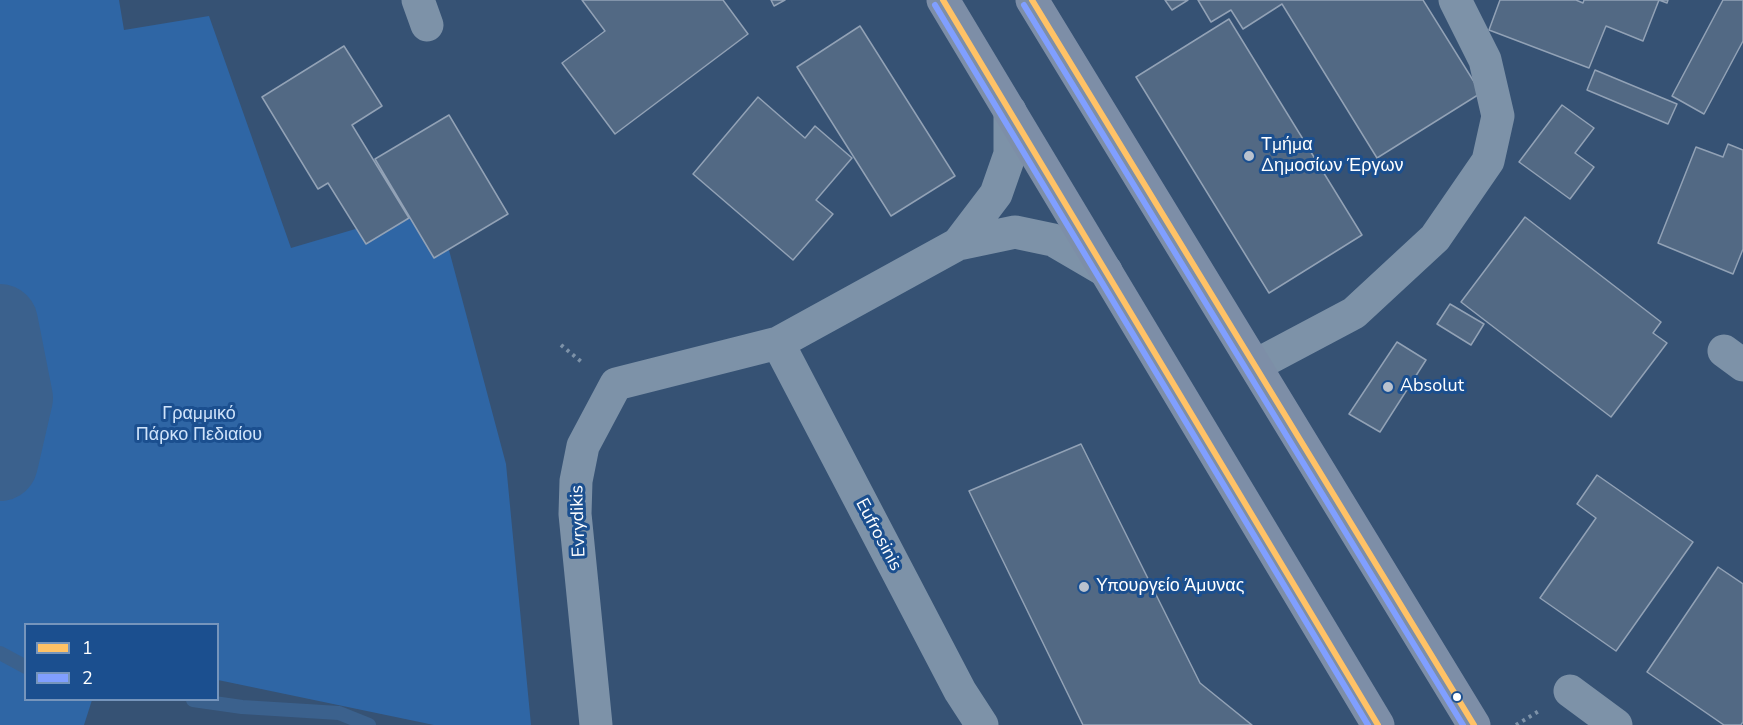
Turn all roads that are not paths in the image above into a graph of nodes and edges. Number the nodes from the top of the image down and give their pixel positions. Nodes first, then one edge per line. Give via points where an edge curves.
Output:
1 (943, 0) edge
2 (1032, 0) edge
3 (1455, 0) edge
4 (1010, 111) junction
5 (958, 244) junction
6 (1106, 271) junction
7 (778, 344) junction
8 (1256, 365) junction
9 (1570, 691) dead end
10 (596, 725) edge
11 (982, 725) edge
12 (1377, 725) edge
13 (1474, 725) edge
14 (1616, 725) edge

1 - 4 main road
2 - 8 main road
3 - 8 street via 1485,60 1498,116 1488,161 1435,238 1354,313
4 - 5 street via 1010,154 996,194
4 - 6 main road
5 - 6 street via 1015,232 1053,240
5 - 7 street, Evrydikis
6 - 12 main road
7 - 10 street, Evrydikis via 616,384 583,446 575,514
7 - 11 street, Eufrosinis via 960,691
8 - 13 main road
9 - 14 street

